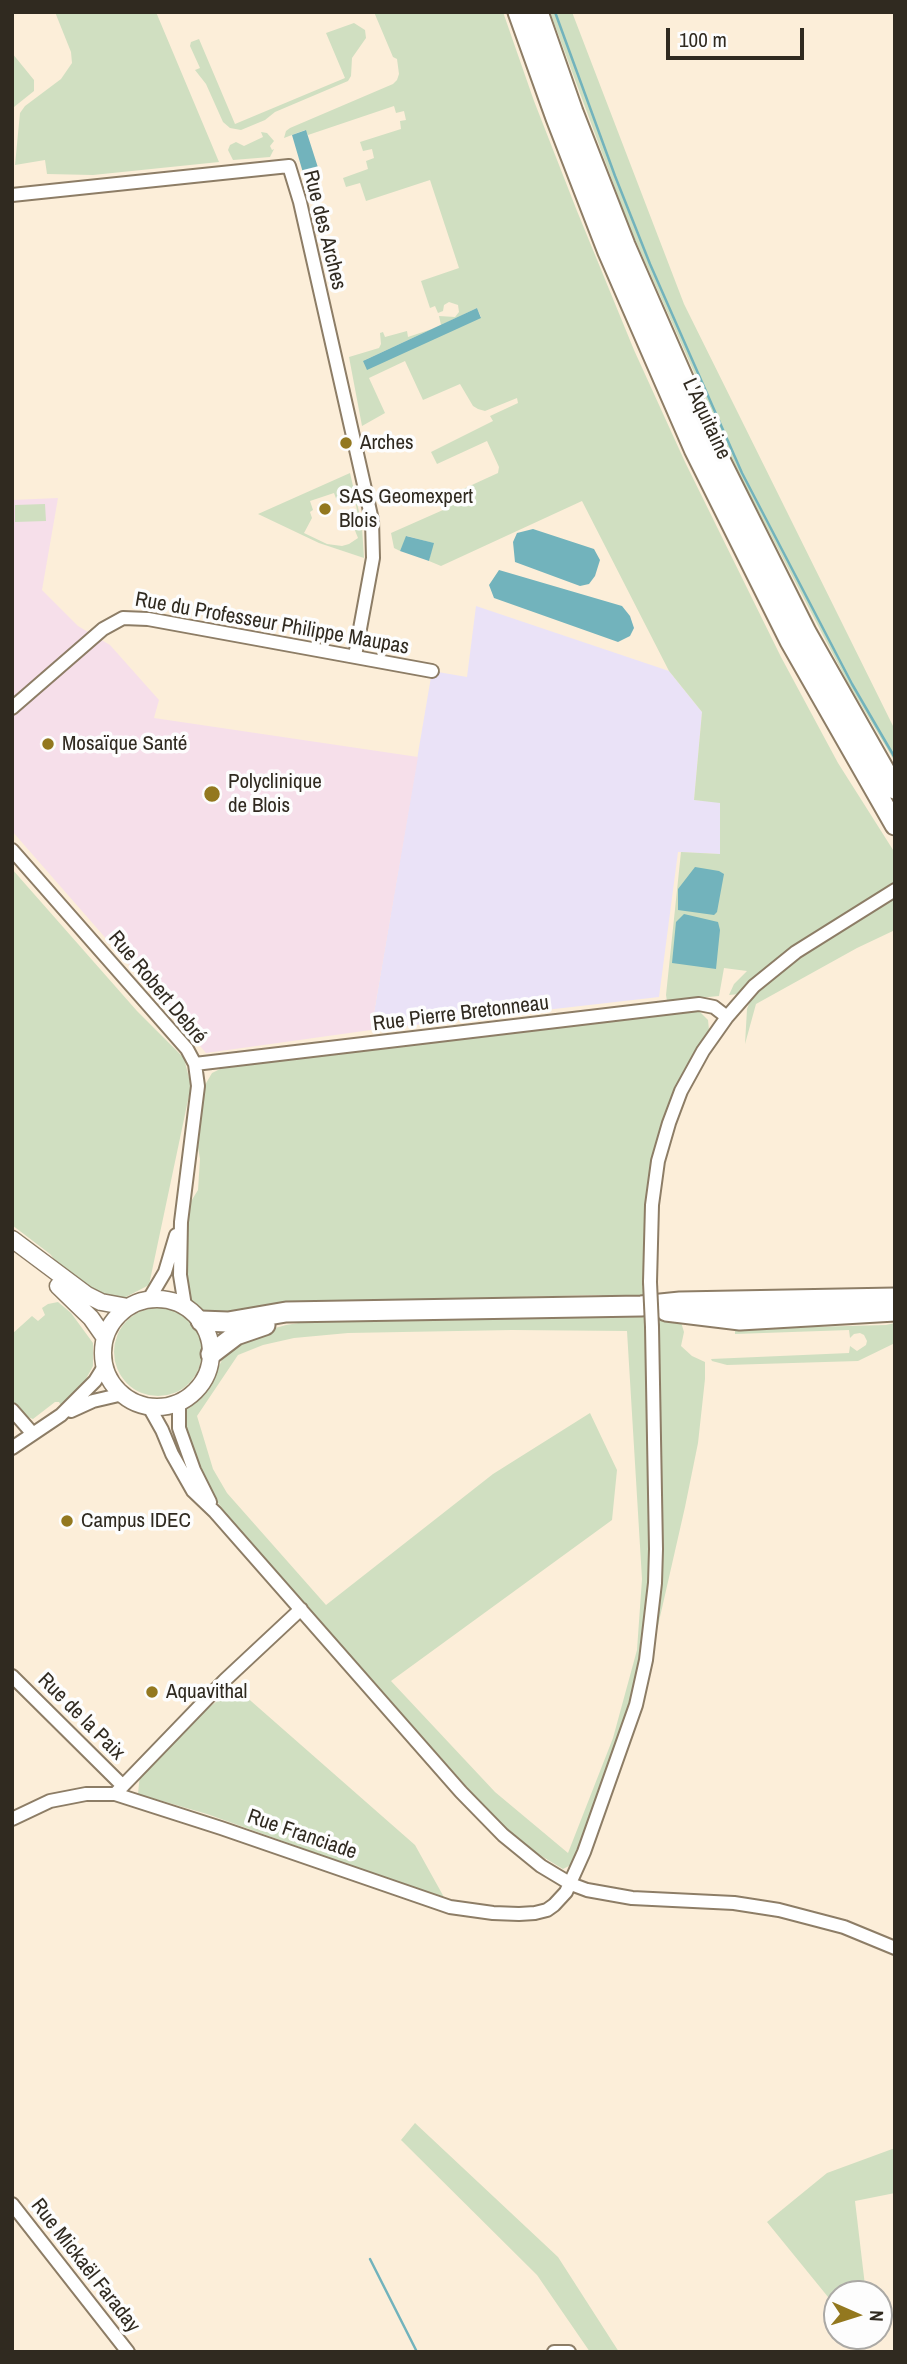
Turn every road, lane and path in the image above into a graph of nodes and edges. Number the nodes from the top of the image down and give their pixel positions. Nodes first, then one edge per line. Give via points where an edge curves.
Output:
1 (519, 12) edge
2 (538, 12) edge
3 (12, 195) edge
4 (355, 656) junction
5 (432, 671) dead end
6 (12, 709) edge
7 (895, 789) edge
8 (895, 825) edge
9 (12, 850) edge
10 (895, 890) edge
11 (727, 1017) junction
12 (195, 1065) junction
13 (181, 1222) junction
14 (12, 1239) edge
15 (12, 1250) edge
16 (895, 1298) edge
17 (149, 1299) junction
18 (185, 1306) junction
19 (641, 1306) junction
20 (128, 1307) junction
21 (895, 1311) edge
22 (320, 1312) junction
23 (201, 1321) junction
24 (105, 1338) junction
25 (211, 1354) junction
26 (105, 1365) junction
27 (123, 1394) junction
28 (179, 1402) junction
29 (148, 1405) junction
30 (12, 1410) edge
31 (61, 1415) junction
32 (33, 1434) junction
33 (12, 1448) edge
34 (215, 1512) junction
35 (301, 1609) junction
36 (12, 1676) edge
37 (119, 1790) junction
38 (12, 1819) edge
39 (570, 1884) junction
40 (895, 1948) edge
41 (12, 2204) edge
42 (128, 2352) edge
43 (554, 2352) edge
44 (569, 2352) edge

1 - 8 highway, L'Aquitaine via 599,230 684,428 790,641
2 - 7 highway, L'Aquitaine via 625,245 711,442 801,622
3 - 4 street, Rue des Arches via 289,166 372,520 374,546
4 - 5 street, Rue du Professeur Philippe Maupas
4 - 6 street, Rue du Professeur Philippe Maupas via 148,618 123,618 103,629
9 - 12 street, Rue Robert Debré via 187,1049
10 - 11 street via 796,952 754,986
11 - 12 street, Rue Pierre Bretonneau via 714,1007 699,1004
11 - 39 street, bridge via 694,1065 663,1142 652,1205 656,1549 648,1647 633,1715
12 - 13 street, Rue Robert Debré via 198,1086
13 - 17 street
13 - 18 street via 180,1275
14 - 20 main road via 94,1299
15 - 24 main road via 70,1296
16 - 19 highway via 680,1301
17 - 18 main road
17 - 20 main road
18 - 23 main road
19 - 21 highway via 740,1320
19 - 22 highway
20 - 24 main road
22 - 23 highway
22 - 25 highway via 236,1335
23 - 25 main road
24 - 26 main road
25 - 28 main road via 202,1382
26 - 27 main road
26 - 31 street
27 - 29 main road
27 - 31 street
28 - 29 main road
28 - 34 street via 179,1428
29 - 34 street via 193,1491
30 - 32 street
31 - 32 street
32 - 33 street
34 - 35 street
35 - 37 street
35 - 39 street via 485,1817 533,1861
36 - 37 street, Rue de la Paix
37 - 38 street, Rue Franciade via 50,1801
37 - 39 street, Rue Franciade via 450,1907 534,1913 554,1905
39 - 40 street via 632,1898 779,1910 844,1927
41 - 42 street, Rue Mickaël Faraday
43 - 44 street

